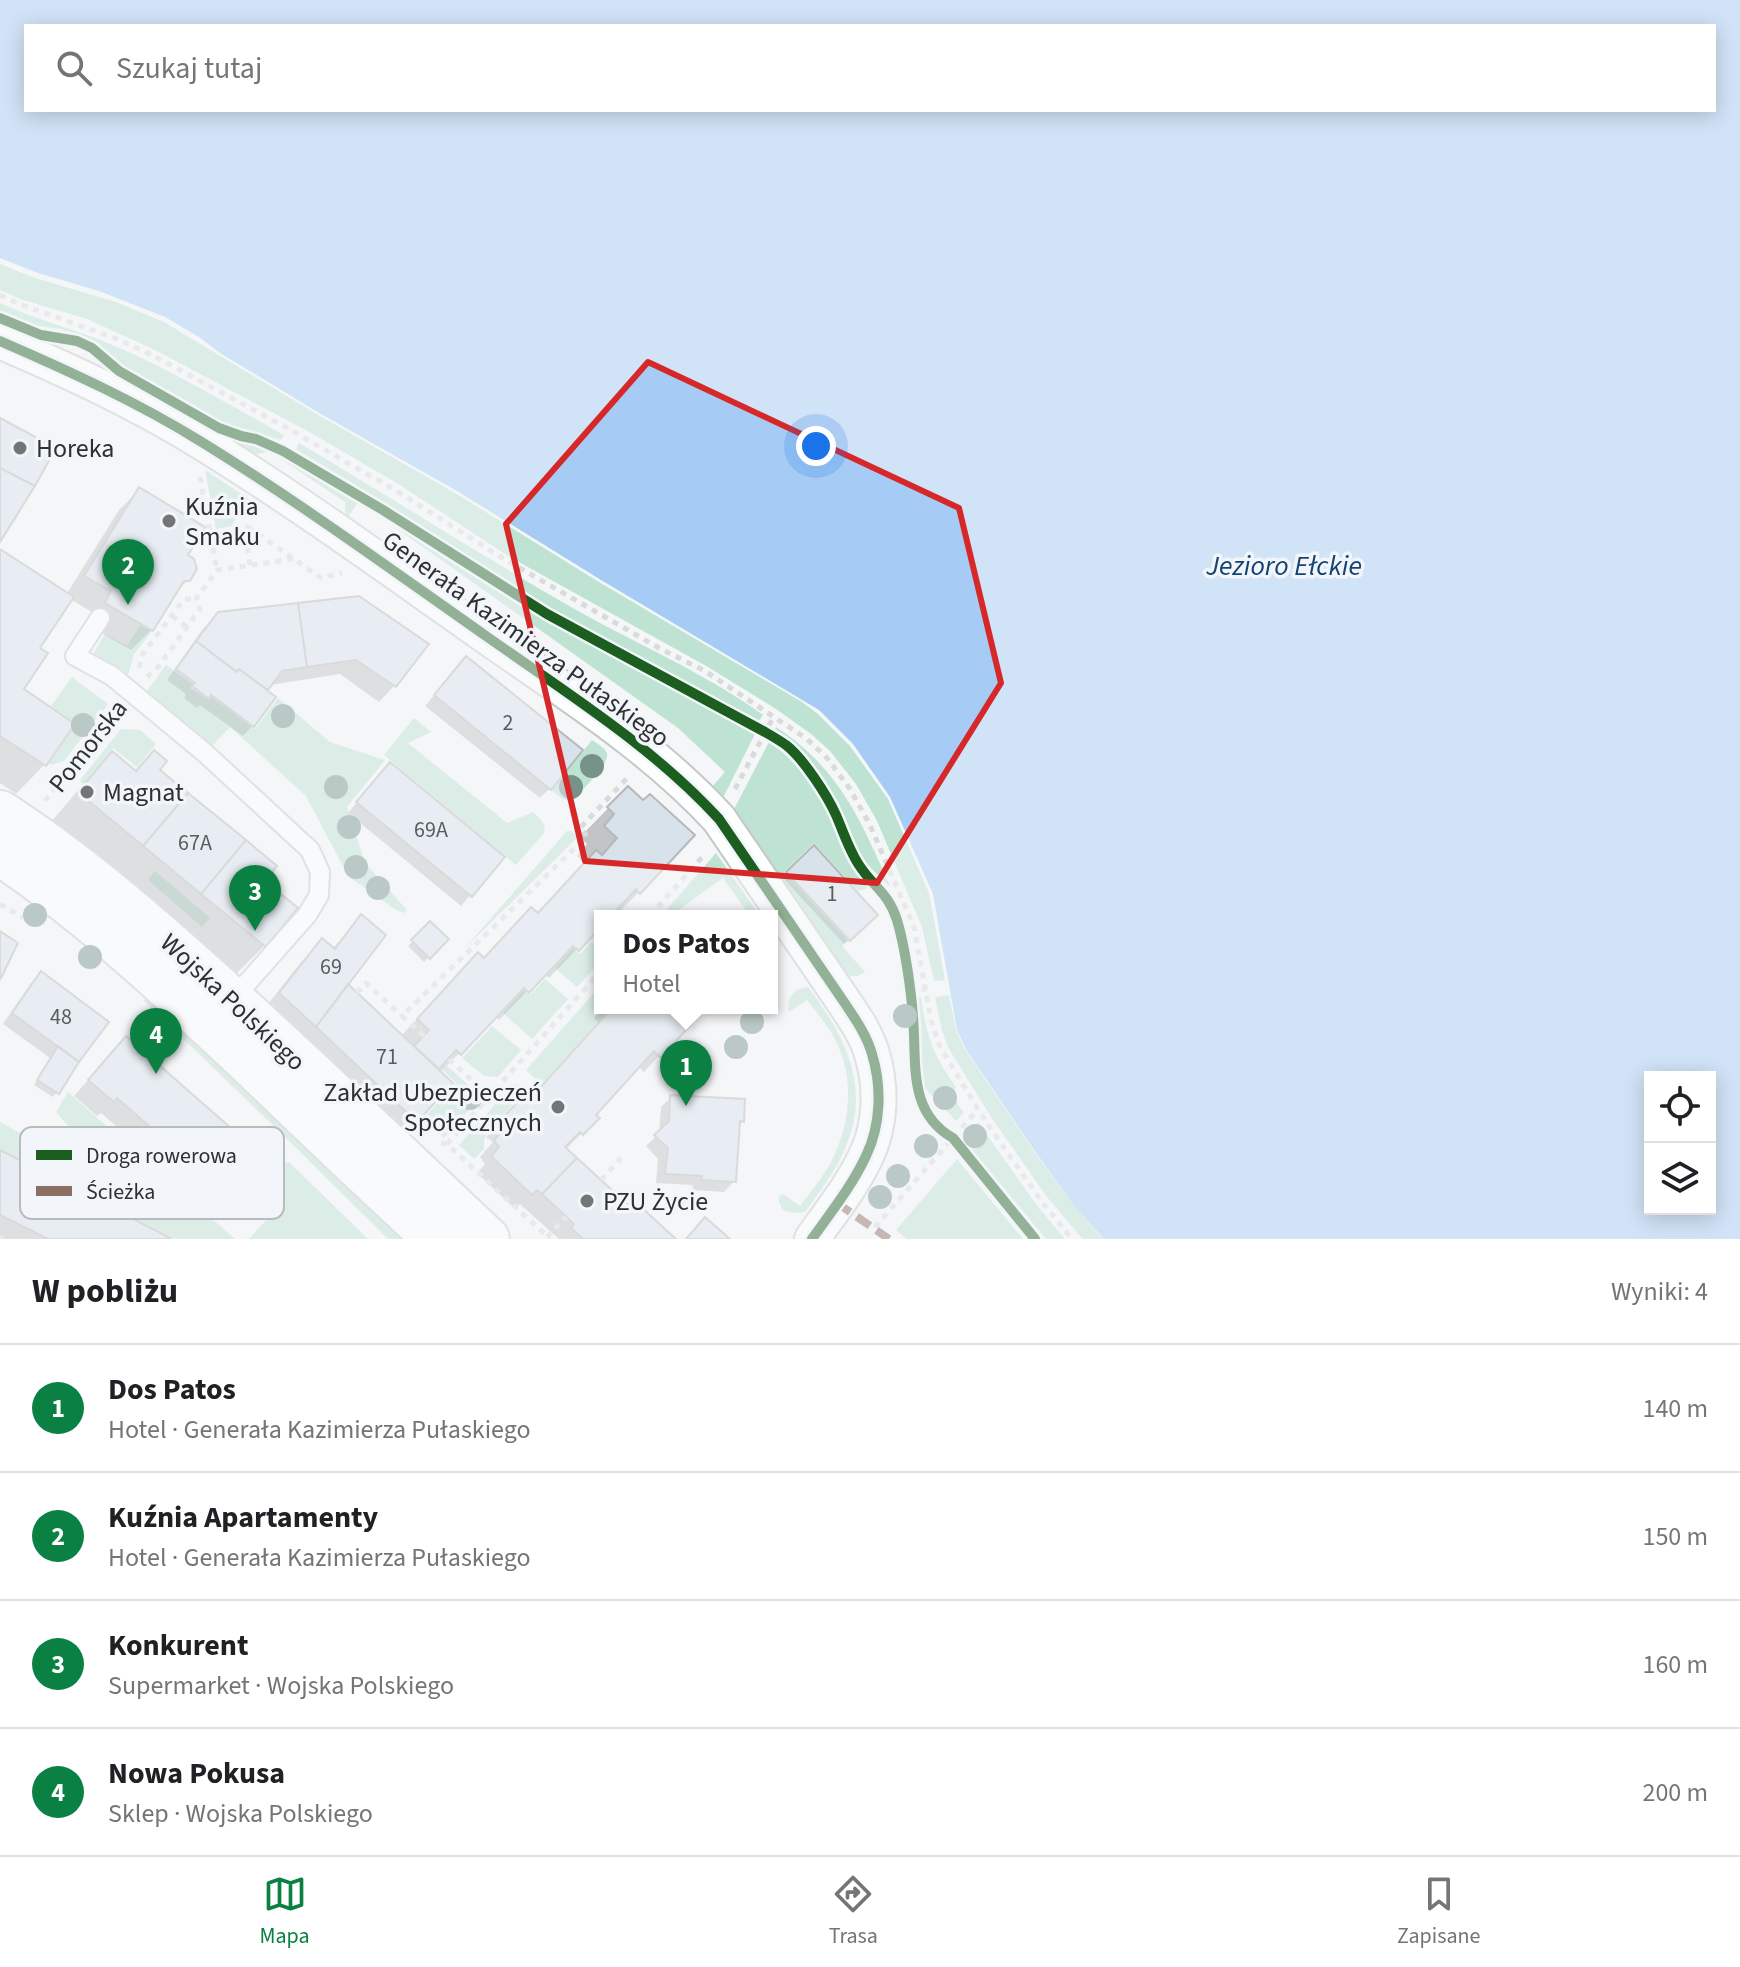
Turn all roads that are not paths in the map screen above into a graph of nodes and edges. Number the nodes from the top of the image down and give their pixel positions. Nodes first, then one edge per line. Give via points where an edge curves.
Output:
1 (0, 341) edge
2 (100, 618) dead end
3 (0, 813) edge
4 (0, 853) edge
5 (232, 1000) junction
6 (436, 1239) edge
7 (487, 1239) edge
8 (812, 1239) edge

1 - 8 street, Generała Kazimierza Pułaskiego via 166,421 342,534 650,753 719,819 846,1005 872,1053 878,1105 868,1154
2 - 5 lane via 75,656 112,676 196,744 310,850 320,872 319,895 307,915
3 - 5 street, Wojska Polskiego via 139,917
4 - 6 street, Wojska Polskiego via 116,941
5 - 7 street, Wojska Polskiego

